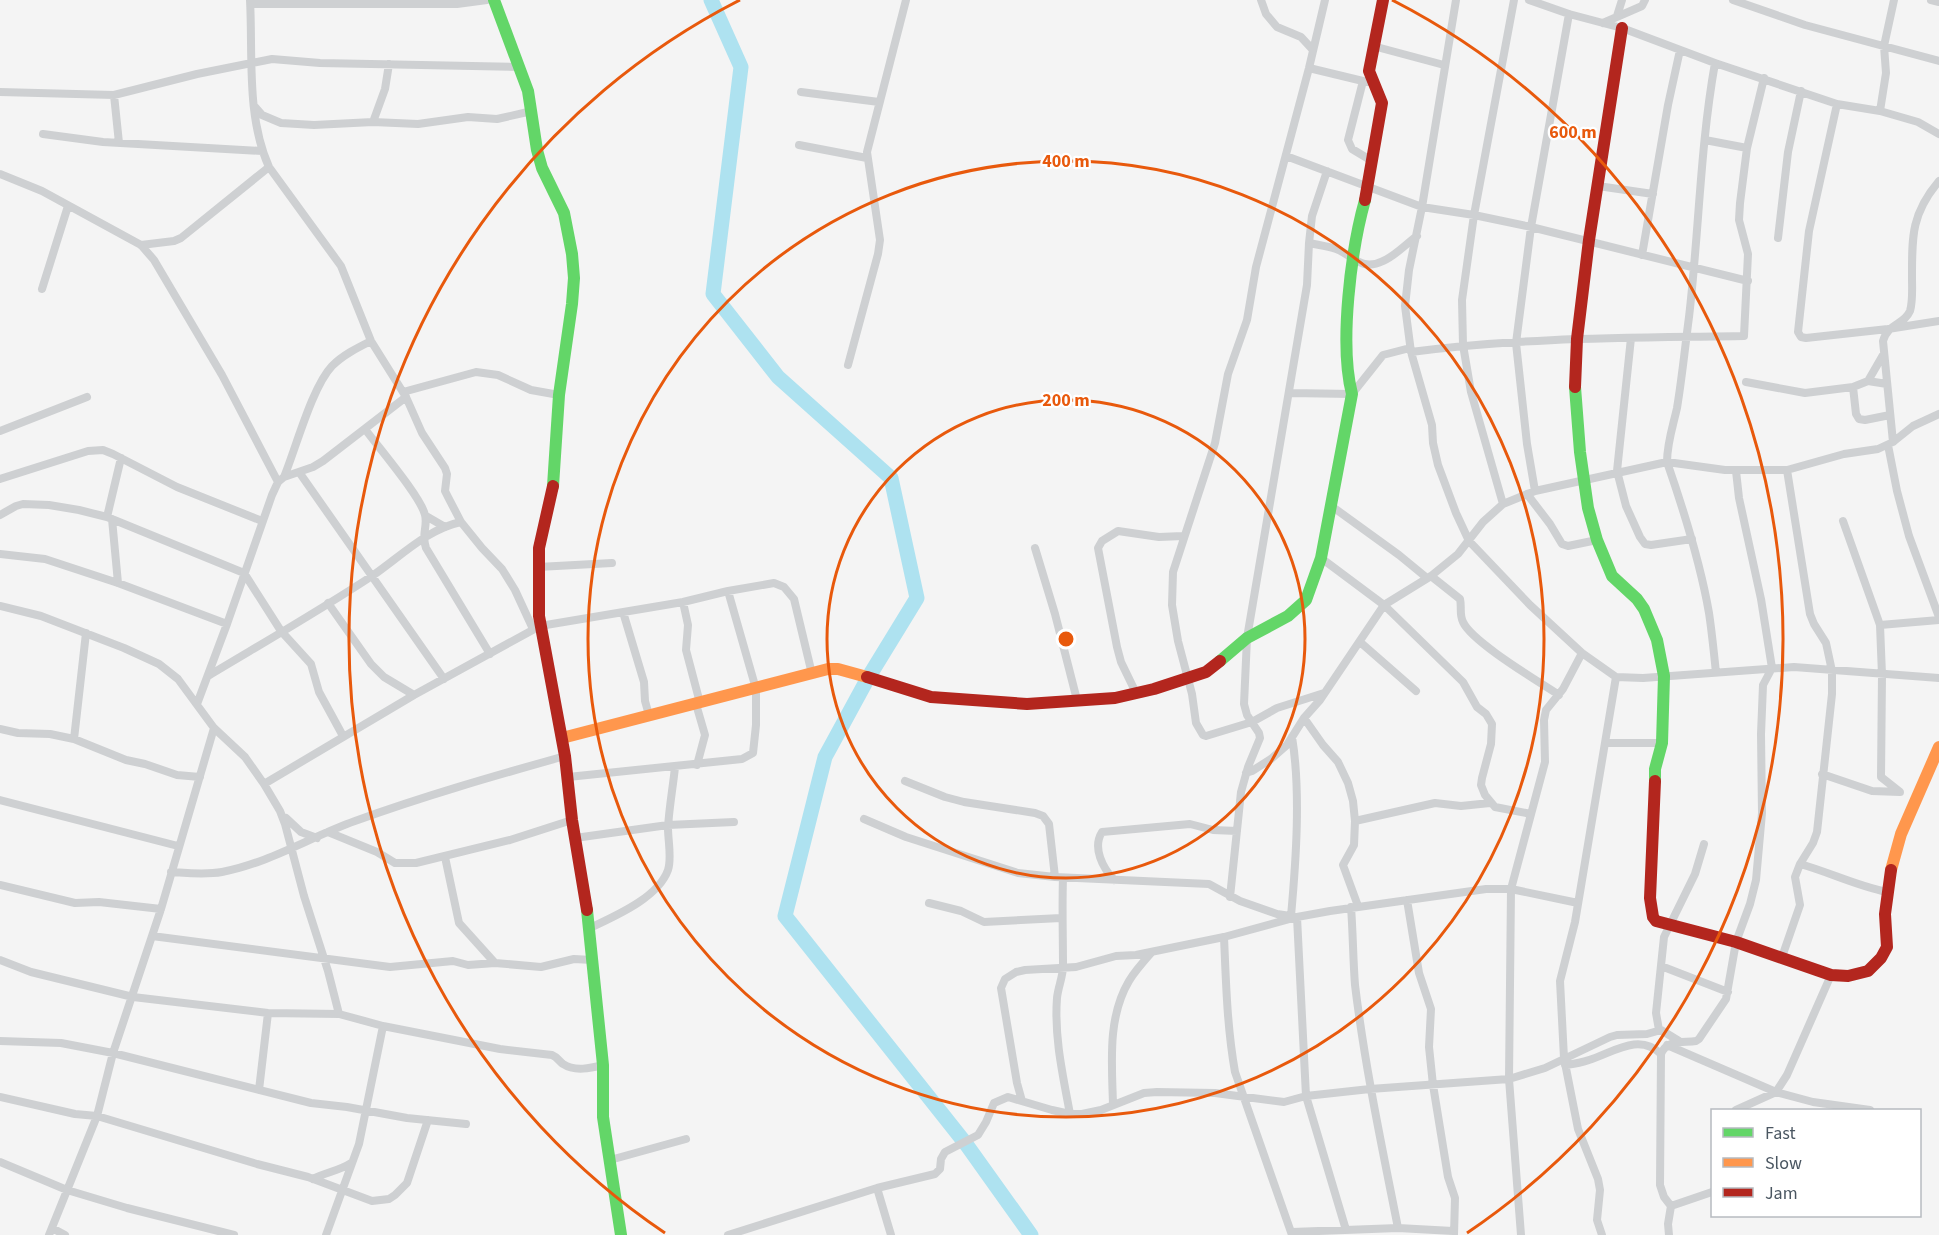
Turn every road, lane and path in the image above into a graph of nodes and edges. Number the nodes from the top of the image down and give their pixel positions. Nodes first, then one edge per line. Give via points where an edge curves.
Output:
1 (487, 0) edge
2 (495, 0) edge
3 (906, 0) edge
4 (1260, 0) edge
5 (1325, 0) edge
6 (1383, 0) edge
7 (1455, 0) edge
8 (1514, 0) edge
9 (1529, 0) edge
10 (1622, 0) edge
11 (1645, 0) edge
12 (1733, 0) edge
13 (1894, 0) edge
14 (1931, 0) edge
15 (251, 2) edge
16 (1939, 2) edge
17 (1569, 14) junction
18 (1617, 16) junction
19 (1603, 23) junction
20 (1622, 28) junction
21 (1317, 32) junction
22 (1301, 37) junction
23 (1373, 46) junction
24 (1884, 46) junction
25 (1313, 50) junction
26 (1680, 50) junction
27 (1939, 61) edge
28 (252, 62) junction
29 (1715, 63) junction
30 (389, 64) junction
31 (1444, 65) junction
32 (520, 67) junction
33 (1309, 68) junction
34 (1764, 78) junction
35 (1369, 83) junction
36 (1802, 91) junction
37 (0, 92) edge
38 (801, 92) dead end
39 (114, 95) junction
40 (879, 102) junction
41 (1837, 104) junction
42 (254, 107) junction
43 (532, 111) junction
44 (1880, 111) junction
45 (373, 122) junction
46 (44, 134) dead end
47 (1939, 134) edge
48 (1705, 140) junction
49 (119, 143) junction
50 (799, 145) dead end
51 (1747, 148) junction
52 (262, 151) junction
53 (1286, 156) junction
54 (867, 158) junction
55 (1372, 161) junction
56 (269, 167) junction
57 (1327, 171) junction
58 (0, 174) edge
59 (1939, 181) edge
60 (1598, 186) junction
61 (1368, 187) junction
62 (1653, 194) junction
63 (68, 206) junction
64 (1422, 207) junction
65 (1474, 215) junction
66 (1531, 227) junction
67 (1416, 236) junction
68 (1778, 238) dead end
69 (1589, 240) junction
70 (1309, 243) junction
71 (141, 245) junction
72 (1642, 255) junction
73 (1354, 262) junction
74 (1695, 267) junction
75 (1748, 281) junction
76 (42, 289) dead end
77 (1939, 321) edge
78 (1888, 329) junction
79 (1686, 337) junction
80 (1631, 338) junction
81 (1577, 339) junction
82 (371, 341) junction
83 (1516, 343) junction
84 (1463, 345) junction
85 (1410, 350) junction
86 (1883, 355) junction
87 (848, 365) dead end
88 (1868, 381) junction
89 (1746, 382) dead end
90 (1887, 384) junction
91 (1853, 387) junction
92 (1290, 393) junction
93 (1352, 394) junction
94 (404, 395) junction
95 (559, 395) junction
96 (87, 397) dead end
97 (1939, 414) edge
98 (1890, 415) junction
99 (365, 429) junction
100 (0, 431) edge
101 (1891, 443) junction
102 (121, 458) junction
103 (1667, 462) junction
104 (1786, 470) junction
105 (1617, 471) junction
106 (1736, 471) junction
107 (299, 472) junction
108 (0, 479) edge
109 (1585, 479) junction
110 (281, 480) junction
111 (1531, 492) junction
112 (1503, 504) junction
113 (1330, 505) junction
114 (0, 515) edge
115 (426, 516) junction
116 (110, 518) junction
117 (262, 521) junction
118 (1843, 521) dead end
119 (462, 522) junction
120 (445, 527) junction
121 (1183, 536) junction
122 (423, 539) junction
123 (1692, 539) junction
124 (1597, 540) junction
125 (1469, 541) junction
126 (1035, 548) dead end
127 (0, 554) edge
128 (1321, 558) junction
129 (612, 563) dead end
130 (538, 567) junction
131 (244, 573) junction
132 (372, 576) junction
133 (1430, 577) junction
134 (118, 583) junction
135 (728, 591) junction
136 (683, 602) junction
137 (328, 603) junction
138 (1384, 605) junction
139 (0, 606) edge
140 (623, 612) junction
141 (1939, 619) edge
142 (227, 624) junction
143 (1880, 625) junction
144 (536, 628) junction
145 (281, 632) junction
146 (86, 633) junction
147 (1247, 638) junction
148 (1360, 642) junction
149 (1582, 652) junction
150 (490, 654) junction
151 (1772, 669) junction
152 (1832, 671) junction
153 (1716, 673) junction
154 (812, 674) junction
155 (1882, 675) junction
156 (208, 676) junction
157 (1616, 676) junction
158 (1664, 676) junction
159 (1939, 678) edge
160 (1189, 679) junction
161 (444, 680) junction
162 (756, 689) junction
163 (1416, 691) dead end
164 (1136, 693) junction
165 (1324, 693) junction
166 (1559, 694) junction
167 (414, 695) junction
168 (1077, 700) junction
169 (197, 704) junction
170 (698, 704) junction
171 (649, 715) junction
172 (1304, 718) junction
173 (1252, 722) junction
174 (214, 728) junction
175 (0, 729) edge
176 (343, 736) junction
177 (1292, 737) junction
178 (562, 738) junction
179 (74, 739) junction
180 (1606, 743) junction
181 (1662, 743) junction
182 (1939, 747) edge
183 (565, 756) junction
184 (697, 765) junction
185 (675, 767) junction
186 (1246, 773) junction
187 (1822, 774) junction
188 (200, 777) junction
189 (568, 777) junction
190 (905, 780) dead end
191 (264, 784) junction
192 (1900, 792) junction
193 (1916, 798) junction
194 (0, 800) edge
195 (1490, 803) junction
196 (280, 811) junction
197 (1531, 813) junction
198 (864, 819) dead end
199 (572, 820) junction
200 (1355, 821) junction
201 (734, 822) dead end
202 (668, 825) junction
203 (1237, 831) junction
204 (328, 832) junction
205 (317, 838) junction
206 (575, 838) junction
207 (1704, 844) dead end
208 (178, 846) junction
209 (291, 849) junction
210 (445, 857) junction
211 (1800, 864) junction
212 (171, 872) junction
213 (1059, 878) junction
214 (1114, 880) junction
215 (0, 885) edge
216 (1511, 889) junction
217 (1887, 892) junction
218 (1230, 897) junction
219 (1407, 900) junction
220 (929, 903) dead end
221 (1578, 903) junction
222 (1355, 907) junction
223 (161, 909) junction
224 (1294, 917) junction
225 (1061, 918) junction
226 (1669, 925) junction
227 (590, 927) junction
228 (152, 936) junction
229 (1224, 937) junction
230 (1736, 942) junction
231 (1152, 951) junction
232 (1782, 957) junction
233 (324, 959) junction
234 (0, 960) edge
235 (592, 960) junction
236 (495, 963) junction
237 (1661, 966) junction
238 (1064, 969) junction
239 (1831, 975) junction
240 (1728, 992) junction
241 (133, 997) junction
242 (268, 1013) junction
243 (339, 1014) junction
244 (383, 1026) junction
245 (1659, 1030) junction
246 (0, 1041) edge
247 (1679, 1041) junction
248 (1667, 1045) junction
249 (113, 1053) junction
250 (1661, 1054) junction
251 (1565, 1061) junction
252 (603, 1065) junction
253 (1509, 1079) junction
254 (1017, 1083) junction
255 (1433, 1085) junction
256 (1370, 1089) junction
257 (259, 1090) junction
258 (1776, 1092) junction
259 (1306, 1096) junction
260 (0, 1097) edge
261 (1008, 1097) junction
262 (1244, 1097) junction
263 (1022, 1101) junction
264 (1113, 1105) junction
265 (1738, 1109) edge
266 (1842, 1109) edge
267 (367, 1110) junction
268 (1070, 1114) junction
269 (97, 1116) junction
270 (428, 1120) junction
271 (466, 1124) dead end
272 (686, 1139) dead end
273 (610, 1160) junction
274 (0, 1162) edge
275 (351, 1163) junction
276 (314, 1179) junction
277 (877, 1188) junction
278 (67, 1190) junction
279 (342, 1191) junction
280 (1711, 1193) edge
281 (1671, 1206) junction
282 (1398, 1228) junction
283 (1346, 1230) junction
284 (51, 1231) edge
285 (1292, 1233) edge
286 (1453, 1233) edge
287 (65, 1235) edge
288 (234, 1235) edge
289 (326, 1235) edge
290 (621, 1235) edge
291 (728, 1235) edge
292 (891, 1235) edge
293 (1521, 1235) edge
294 (1602, 1235) edge
295 (1669, 1235) edge

1 - 15 street via 457,4
2 - 32 street
3 - 40 street
4 - 22 street via 1277,27
5 - 21 street
6 - 23 street
7 - 31 street
8 - 65 street
9 - 17 street
10 - 18 street
11 - 18 street via 1642,6
12 - 24 street
13 - 24 street
14 - 16 street
15 - 28 street
17 - 19 street
17 - 66 street
18 - 19 street
19 - 20 street
20 - 26 street
20 - 60 street
21 - 22 street
21 - 25 street
22 - 25 street
23 - 31 street
23 - 35 street
24 - 27 street
24 - 44 street via 1886,73
25 - 33 street
26 - 29 street
26 - 62 street
28 - 30 street via 272,59
28 - 39 street
28 - 42 street
29 - 34 street
29 - 48 street
30 - 32 street
30 - 45 street via 386,89
31 - 64 street
32 - 43 street
33 - 35 street
33 - 53 street
34 - 36 street
34 - 51 street
35 - 55 street via 1382,96
35 - 55 street via 1348,140 1352,149
36 - 41 street
36 - 68 street via 1788,152
37 - 39 street
38 - 40 street
39 - 49 street
40 - 54 street
41 - 44 street
41 - 78 street via 1809,231 1798,332 1806,338
42 - 45 street via 281,123
42 - 52 street
43 - 45 street via 497,119 468,117 418,124
43 - 95 street via 537,150 561,206 572,255 572,304
44 - 47 street via 1918,122
46 - 49 street
48 - 51 street
48 - 74 street
49 - 52 street
50 - 54 street
51 - 75 street via 1739,220 1748,254
52 - 56 street
53 - 57 street
53 - 121 street via 1256,267 1247,320 1228,374 1215,442
54 - 87 street via 880,240
55 - 61 street
56 - 71 street via 181,238
56 - 82 street via 341,266
57 - 61 street
57 - 70 street via 1312,216
58 - 63 street
59 - 78 street via 1916,217 1911,308 1906,318
60 - 62 street
60 - 69 street
61 - 64 street
61 - 73 street
62 - 72 street
63 - 71 street
63 - 76 street
64 - 65 street
64 - 67 street
65 - 66 street
65 - 84 street via 1462,300
66 - 69 street
66 - 83 street
67 - 73 street via 1382,262
67 - 85 street via 1405,306
69 - 72 street
69 - 81 street
70 - 73 street via 1335,249
70 - 92 street via 1307,285
71 - 110 street via 154,260
72 - 74 street
73 - 93 street via 1346,367
74 - 75 street
74 - 79 street
75 - 79 street via 1744,336
77 - 78 street
78 - 86 street
79 - 80 street
79 - 103 street
80 - 81 street
80 - 105 street
81 - 83 street
81 - 109 street via 1575,384
82 - 94 street
82 - 110 street via 345,355 320,382
83 - 84 street
83 - 111 street
84 - 85 street
84 - 112 street via 1474,402
85 - 93 street via 1383,355
85 - 125 street via 1432,425 1438,465
86 - 88 street
86 - 90 street
88 - 90 street
88 - 91 street
89 - 91 street via 1805,393
90 - 98 street
91 - 98 street via 1859,419
92 - 93 street
92 - 147 street
93 - 113 street
94 - 95 street via 476,372
94 - 99 street
94 - 119 street via 445,468 445,490
95 - 130 street via 555,470
96 - 100 street
97 - 101 street via 1913,426
98 - 101 street
99 - 107 street via 323,461
99 - 115 street
101 - 104 street
101 - 141 street via 1897,491
102 - 108 street via 103,450 88,451
102 - 116 street
102 - 117 street via 177,487
103 - 105 street
103 - 106 street
103 - 123 street
104 - 106 street
104 - 152 street via 1810,614 1826,643
105 - 109 street
105 - 123 street via 1626,506 1645,544
106 - 151 street
107 - 110 street
107 - 132 street
109 - 111 street
109 - 124 street
110 - 117 street
111 - 112 street
111 - 124 street via 1562,544
112 - 125 street
113 - 128 street
113 - 133 street
114 - 116 street via 23,504 49,505
115 - 120 street
115 - 122 street
116 - 131 street
116 - 134 street
117 - 131 street
118 - 143 street
119 - 120 street
119 - 144 street via 506,576
120 - 122 street
121 - 160 street via 1171,588 1178,641
121 - 164 street via 1118,531 1098,548 1117,647
122 - 132 street
122 - 150 street via 430,557
123 - 153 street
124 - 158 street via 1612,576 1644,609 1657,640
125 - 133 street
125 - 149 street
126 - 168 street
127 - 134 street via 45,559
128 - 138 street
128 - 147 street via 1306,600 1288,616
129 - 130 street
130 - 144 street
131 - 142 street
131 - 145 street
132 - 137 street
132 - 161 street
133 - 138 street
133 - 166 street via 1458,596 1467,629
134 - 142 street
135 - 136 street
135 - 154 street via 774,583 784,587 795,599
135 - 162 street
136 - 140 street
136 - 170 street via 688,625 686,650
137 - 145 street
137 - 167 street via 370,664
138 - 148 street
138 - 195 street via 1463,682 1477,707 1490,718 1493,731 1481,785
139 - 146 street via 30,612
140 - 144 street
140 - 171 street via 644,682
141 - 143 street
142 - 156 street
143 - 155 street
144 - 150 street
144 - 178 street
145 - 156 street
145 - 176 street via 311,664 319,692
146 - 169 street via 159,664 178,679
146 - 179 street
147 - 160 street via 1206,672
147 - 173 street via 1244,704
148 - 163 street
148 - 165 street
149 - 157 street
149 - 166 street
150 - 161 street
151 - 152 street
151 - 153 street
151 - 230 street via 1762,685 1762,813 1756,880
152 - 155 street
152 - 187 street
153 - 158 street
154 - 162 street
154 - 168 street via 838,669 931,697 1027,704
155 - 159 street
155 - 192 street via 1881,777
156 - 169 street
157 - 158 street
157 - 180 street
158 - 181 street
160 - 164 street
160 - 173 street via 1196,723 1203,735
161 - 167 street
162 - 170 street
162 - 184 street via 753,753 742,759
164 - 168 street
165 - 172 street
165 - 173 street via 1277,708
166 - 197 street via 1546,710 1545,762
167 - 176 street
169 - 174 street
170 - 171 street
170 - 184 street via 705,735
171 - 178 street
172 - 177 street
172 - 200 street via 1343,769
173 - 186 street via 1260,738
174 - 188 street
174 - 191 street via 238,749
175 - 179 street
176 - 191 street
177 - 186 street via 1271,759
177 - 224 street via 1297,778
178 - 183 street
179 - 188 street via 177,776
180 - 181 street
180 - 221 street
181 - 226 street via 1655,769 1650,898 1653,917
182 - 193 street
183 - 189 street
183 - 204 street via 449,789
184 - 185 street
185 - 189 street
185 - 202 street
186 - 203 street via 1240,792
187 - 192 street via 1872,791
187 - 211 street via 1816,832
188 - 208 street
189 - 199 street
190 - 213 street via 964,802 1043,816 1049,824
191 - 196 street
192 - 193 street
193 - 217 street via 1898,844
194 - 208 street
195 - 197 street via 1504,810
195 - 200 street via 1435,803
196 - 205 street via 292,826
196 - 209 street
197 - 216 street
198 - 213 street via 967,858 1018,873
199 - 206 street
199 - 210 street
200 - 222 street via 1354,845 1343,865
201 - 202 street
202 - 206 street
202 - 227 street via 669,868 662,881 627,911
203 - 214 street via 1190,824 1102,832 1099,853
203 - 218 street
204 - 205 street
204 - 210 street via 396,863
205 - 209 street
206 - 227 street
207 - 226 street via 1695,874
208 - 212 street
209 - 212 street via 221,872
209 - 233 street
210 - 236 street via 459,923
211 - 217 street
211 - 232 street via 1794,881 1800,905
212 - 223 street
213 - 214 street
213 - 225 street
214 - 218 street via 1209,884
215 - 223 street via 75,903
216 - 219 street
216 - 221 street
216 - 253 street
217 - 239 street via 1888,941 1881,958 1858,974
218 - 224 street
219 - 222 street
219 - 255 street via 1419,973 1431,1009
220 - 225 street via 984,922
221 - 251 street via 1560,981
222 - 224 street
222 - 256 street via 1355,983
223 - 228 street
224 - 229 street
224 - 259 street
225 - 238 street
226 - 230 street
226 - 237 street
227 - 235 street
228 - 233 street
228 - 241 street
229 - 231 street
229 - 262 street via 1231,1046
230 - 232 street
230 - 240 street
231 - 238 street
231 - 264 street via 1129,980 1118,1008 1113,1032
232 - 239 street
233 - 236 street via 390,967 437,961
233 - 243 street
234 - 241 street via 31,972
235 - 236 street via 574,959 541,967
235 - 252 street
237 - 240 street
237 - 245 street via 1656,1013
238 - 254 street via 1025,970 1002,982
238 - 268 street via 1057,998 1060,1065
239 - 258 street
240 - 247 street via 1724,1005 1699,1039
241 - 242 street
241 - 249 street
242 - 243 street
242 - 257 street
243 - 244 street
244 - 252 street via 552,1055 570,1067
244 - 267 street
245 - 247 street
245 - 251 street via 1617,1035
246 - 249 street via 61,1043
247 - 248 street
248 - 250 street
248 - 258 street
249 - 257 street
249 - 269 street
250 - 251 street via 1652,1047 1630,1044 1588,1060
250 - 281 street via 1660,1185
251 - 253 street
251 - 294 street via 1578,1129 1598,1179 1597,1220
252 - 273 street via 603,1117
253 - 255 street
253 - 293 street
254 - 261 street
254 - 263 street
255 - 256 street
255 - 286 street via 1455,1198
256 - 259 street
256 - 282 street
257 - 267 street via 310,1103
258 - 265 street
258 - 266 street
259 - 262 street via 1284,1102
259 - 283 street
260 - 269 street
261 - 263 street
261 - 277 street via 994,1103 978,1134 942,1155 938,1172
262 - 264 street via 1157,1092
262 - 285 street
263 - 268 street
264 - 268 street
267 - 270 street
267 - 275 street
269 - 276 street
269 - 278 street
270 - 271 street
270 - 279 street via 407,1183 395,1195 372,1201
272 - 273 street
273 - 290 street
274 - 278 street
275 - 276 street
275 - 279 street
276 - 279 street
277 - 291 street
277 - 292 street
278 - 284 street
278 - 288 street
279 - 289 street
280 - 281 street
281 - 295 street
282 - 283 street
282 - 286 street
283 - 285 street
284 - 287 street

